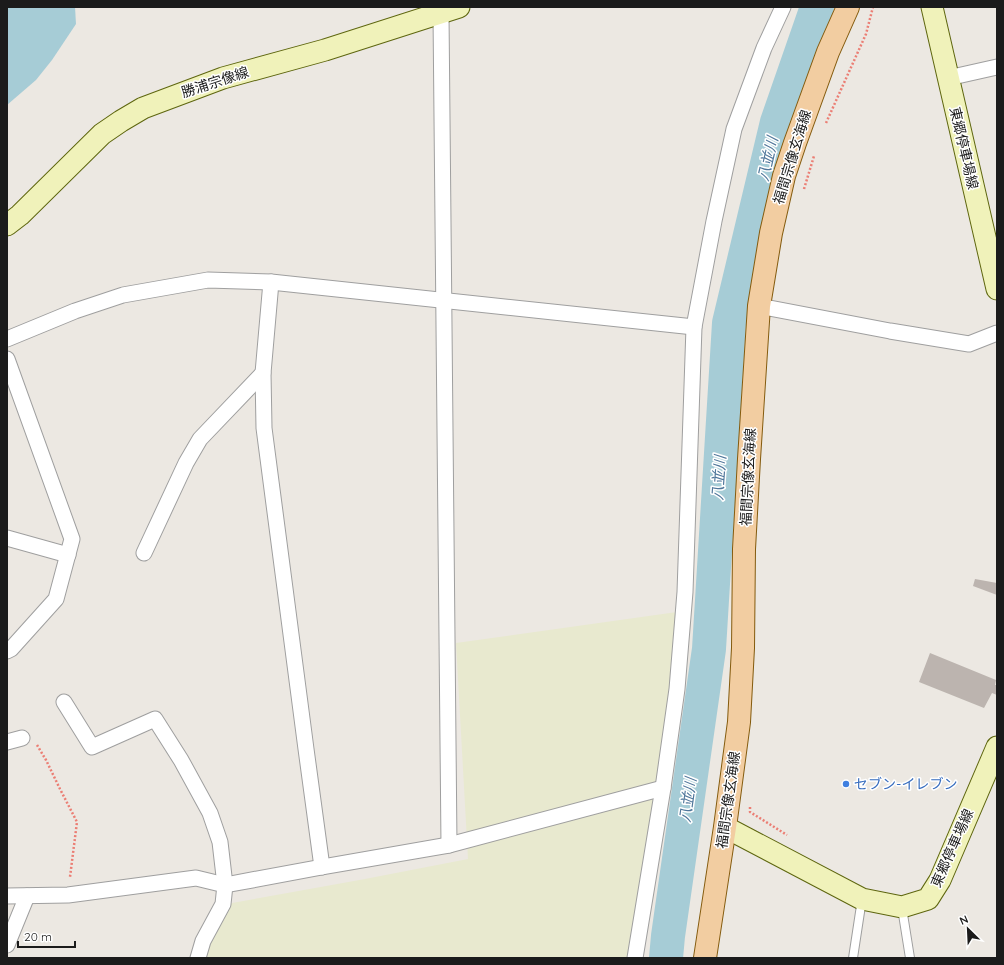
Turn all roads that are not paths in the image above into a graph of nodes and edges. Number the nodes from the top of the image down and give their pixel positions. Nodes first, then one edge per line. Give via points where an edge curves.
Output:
1 (783, 7) edge
2 (848, 7) edge
3 (932, 7) edge
4 (450, 10) edge
5 (997, 67) edge
6 (948, 78) junction
7 (7, 225) edge
8 (271, 282) junction
9 (997, 288) edge
10 (444, 300) junction
11 (759, 306) junction
12 (694, 327) junction
13 (997, 333) edge
14 (7, 338) edge
15 (7, 359) edge
16 (263, 373) junction
17 (7, 538) edge
18 (144, 553) dead end
19 (68, 555) junction
20 (7, 651) edge
21 (64, 702) dead end
22 (22, 738) road end
23 (7, 742) edge
24 (997, 747) edge
25 (663, 788) junction
26 (725, 827) junction
27 (449, 845) junction
28 (322, 866) junction
29 (225, 885) junction
30 (7, 896) edge
31 (27, 896) junction
32 (862, 899) junction
33 (902, 907) junction
34 (7, 945) edge
35 (198, 958) edge
36 (635, 958) edge
37 (705, 958) edge
38 (853, 958) edge
39 (910, 958) edge

1 - 12 street via 764,48 734,129
2 - 11 main road, 福間宗像玄海線 via 828,52 784,176 771,233
3 - 6 main road, 東郷停車場線
4 - 7 main road, 勝浦宗像線 via 324,50 223,78 143,108 102,134
4 - 10 street
5 - 6 street
6 - 9 main road, 東郷停車場線
8 - 10 street
8 - 14 street via 208,280 123,296 75,311
8 - 16 street
10 - 12 street
10 - 27 street
11 - 13 street via 969,344
11 - 26 main road, 福間宗像玄海線 via 745,527 739,722
12 - 25 street via 685,592 677,689
15 - 19 street via 72,539
16 - 18 street via 200,439
16 - 28 street via 264,428
17 - 19 street
19 - 20 street via 56,599
21 - 29 street via 92,747 155,719 210,813 220,842
22 - 23 street
24 - 33 main road, 東郷停車場線 via 940,880 928,899
25 - 27 street
25 - 36 street
26 - 32 main road, 東郷停車場線
26 - 37 main road, 福間宗像玄海線
27 - 28 street
28 - 29 street
29 - 31 street via 196,878 68,895
29 - 35 street via 223,904 203,941
30 - 31 street
31 - 34 street
32 - 33 main road, 東郷停車場線
32 - 38 lane
33 - 39 lane

